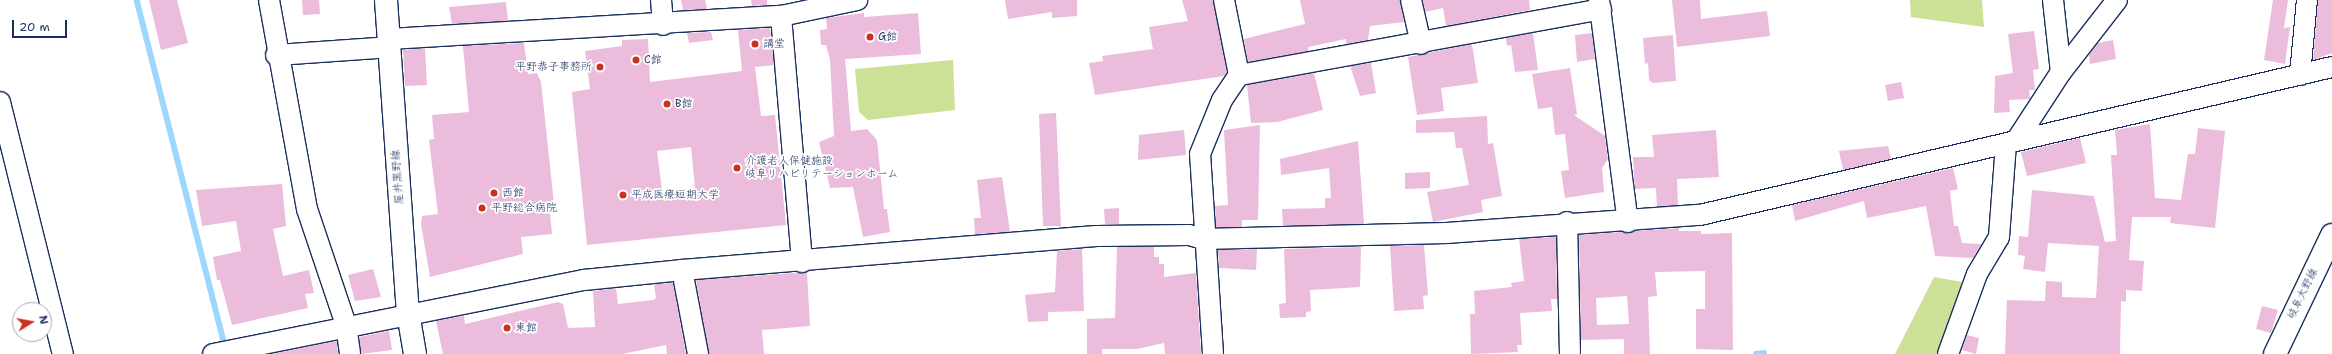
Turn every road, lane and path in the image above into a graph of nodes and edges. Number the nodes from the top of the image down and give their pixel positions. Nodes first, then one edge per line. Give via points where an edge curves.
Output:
1 (269, 0) edge
2 (386, 0) edge
3 (661, 0) edge
4 (857, 0) edge
5 (1224, 0) edge
6 (1411, 0) edge
7 (2053, 0) edge
8 (2117, 0) edge
9 (2307, 0) edge
10 (1600, 4) edge
11 (781, 16) junction
12 (663, 25) junction
13 (389, 43) junction
14 (1421, 44) junction
15 (276, 55) junction
16 (2332, 67) edge
17 (2061, 72) junction
18 (1239, 75) junction
19 (2300, 75) junction
20 (0, 102) edge
21 (2011, 142) junction
22 (1567, 222) junction
23 (1628, 222) junction
24 (2332, 235) edge
25 (1203, 239) junction
26 (802, 262) junction
27 (682, 270) junction
28 (408, 313) junction
29 (346, 325) junction
30 (63, 354) edge
31 (213, 354) edge
32 (350, 354) edge
33 (415, 354) edge
34 (698, 354) edge
35 (1214, 354) edge
36 (1570, 354) edge
37 (1948, 354) edge
38 (2275, 354) edge

1 - 15 street
2 - 13 main road, 屋井黒野線
3 - 12 street
4 - 11 street
5 - 18 street
6 - 14 street
7 - 17 street
8 - 17 street
9 - 19 street
10 - 14 street
10 - 23 street
11 - 12 street
11 - 26 street
12 - 13 street
13 - 15 street
13 - 28 main road, 屋井黒野線
14 - 18 street
15 - 29 street via 307,209
16 - 19 street
17 - 21 street
18 - 25 street via 1222,100 1200,154
19 - 21 street
20 - 30 street
21 - 23 street via 1817,185 1726,210
21 - 37 street via 1999,237 1977,274
22 - 23 street
22 - 25 street via 1446,233
22 - 36 street
24 - 38 main road, 岐阜大野線
25 - 26 street via 1189,235 1096,236
25 - 35 street
26 - 27 street
27 - 28 street via 584,280
27 - 34 street
28 - 29 street
28 - 33 main road, 屋井黒野線
29 - 31 street
29 - 32 street

